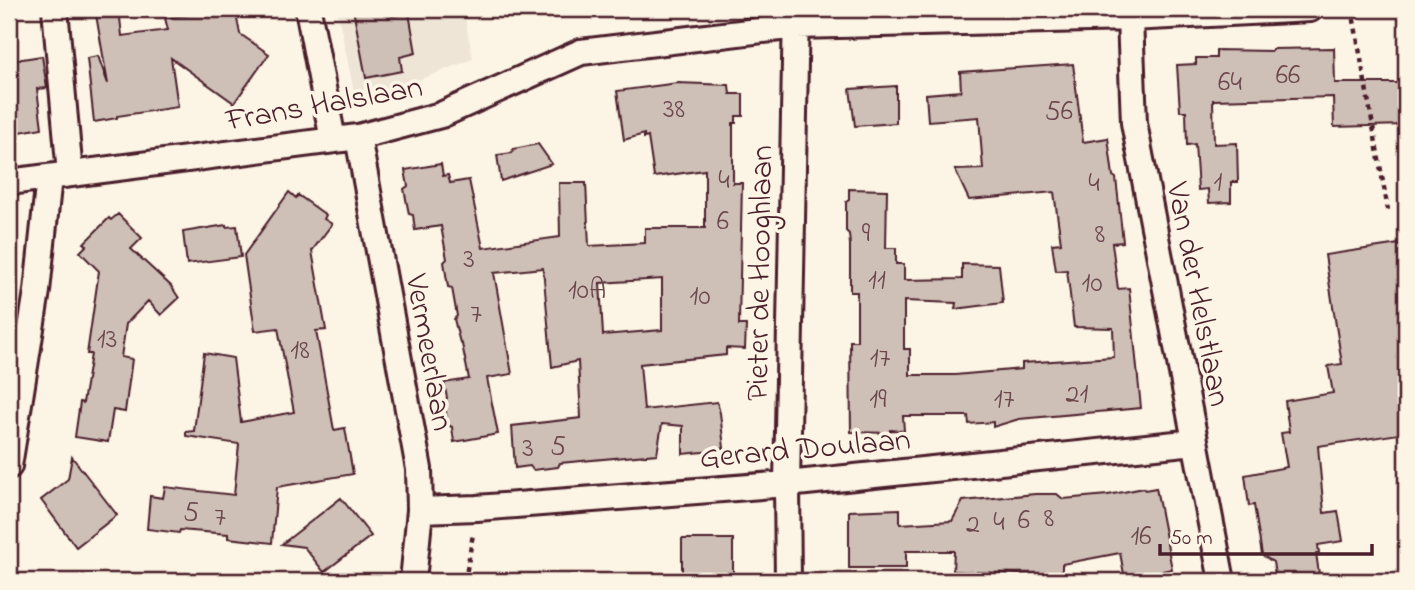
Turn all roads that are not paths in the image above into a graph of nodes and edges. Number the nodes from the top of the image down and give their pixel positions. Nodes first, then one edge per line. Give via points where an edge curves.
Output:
1 (55, 9) edge
2 (308, 9) edge
3 (1310, 9) edge
4 (796, 17) edge
5 (1130, 18) junction
6 (358, 137) junction
7 (333, 139) junction
8 (60, 176) junction
9 (9, 183) edge
10 (1195, 442) junction
11 (9, 466) edge
12 (787, 484) junction
13 (420, 510) junction
14 (412, 581) edge
15 (788, 581) edge
16 (1222, 581) edge

1 - 8 street
2 - 7 street
3 - 5 street, Frans Halslaan
4 - 5 street, Frans Halslaan
4 - 6 street, Frans Halslaan via 581,52 441,116
4 - 12 street, Pieter de Hooghlaan
5 - 10 street, Van der Helstlaan via 1134,124
6 - 7 street, Frans Halslaan
6 - 13 street, Vermeerlaan via 419,469
7 - 8 street, Frans Halslaan
8 - 9 street, Frans Halslaan
8 - 11 street
10 - 12 street, Gerard Doulaan
10 - 16 street, Van der Helstlaan
12 - 13 street, Gerard Doulaan
12 - 15 street, Pieter de Hooghlaan
13 - 14 street, Vermeerlaan

